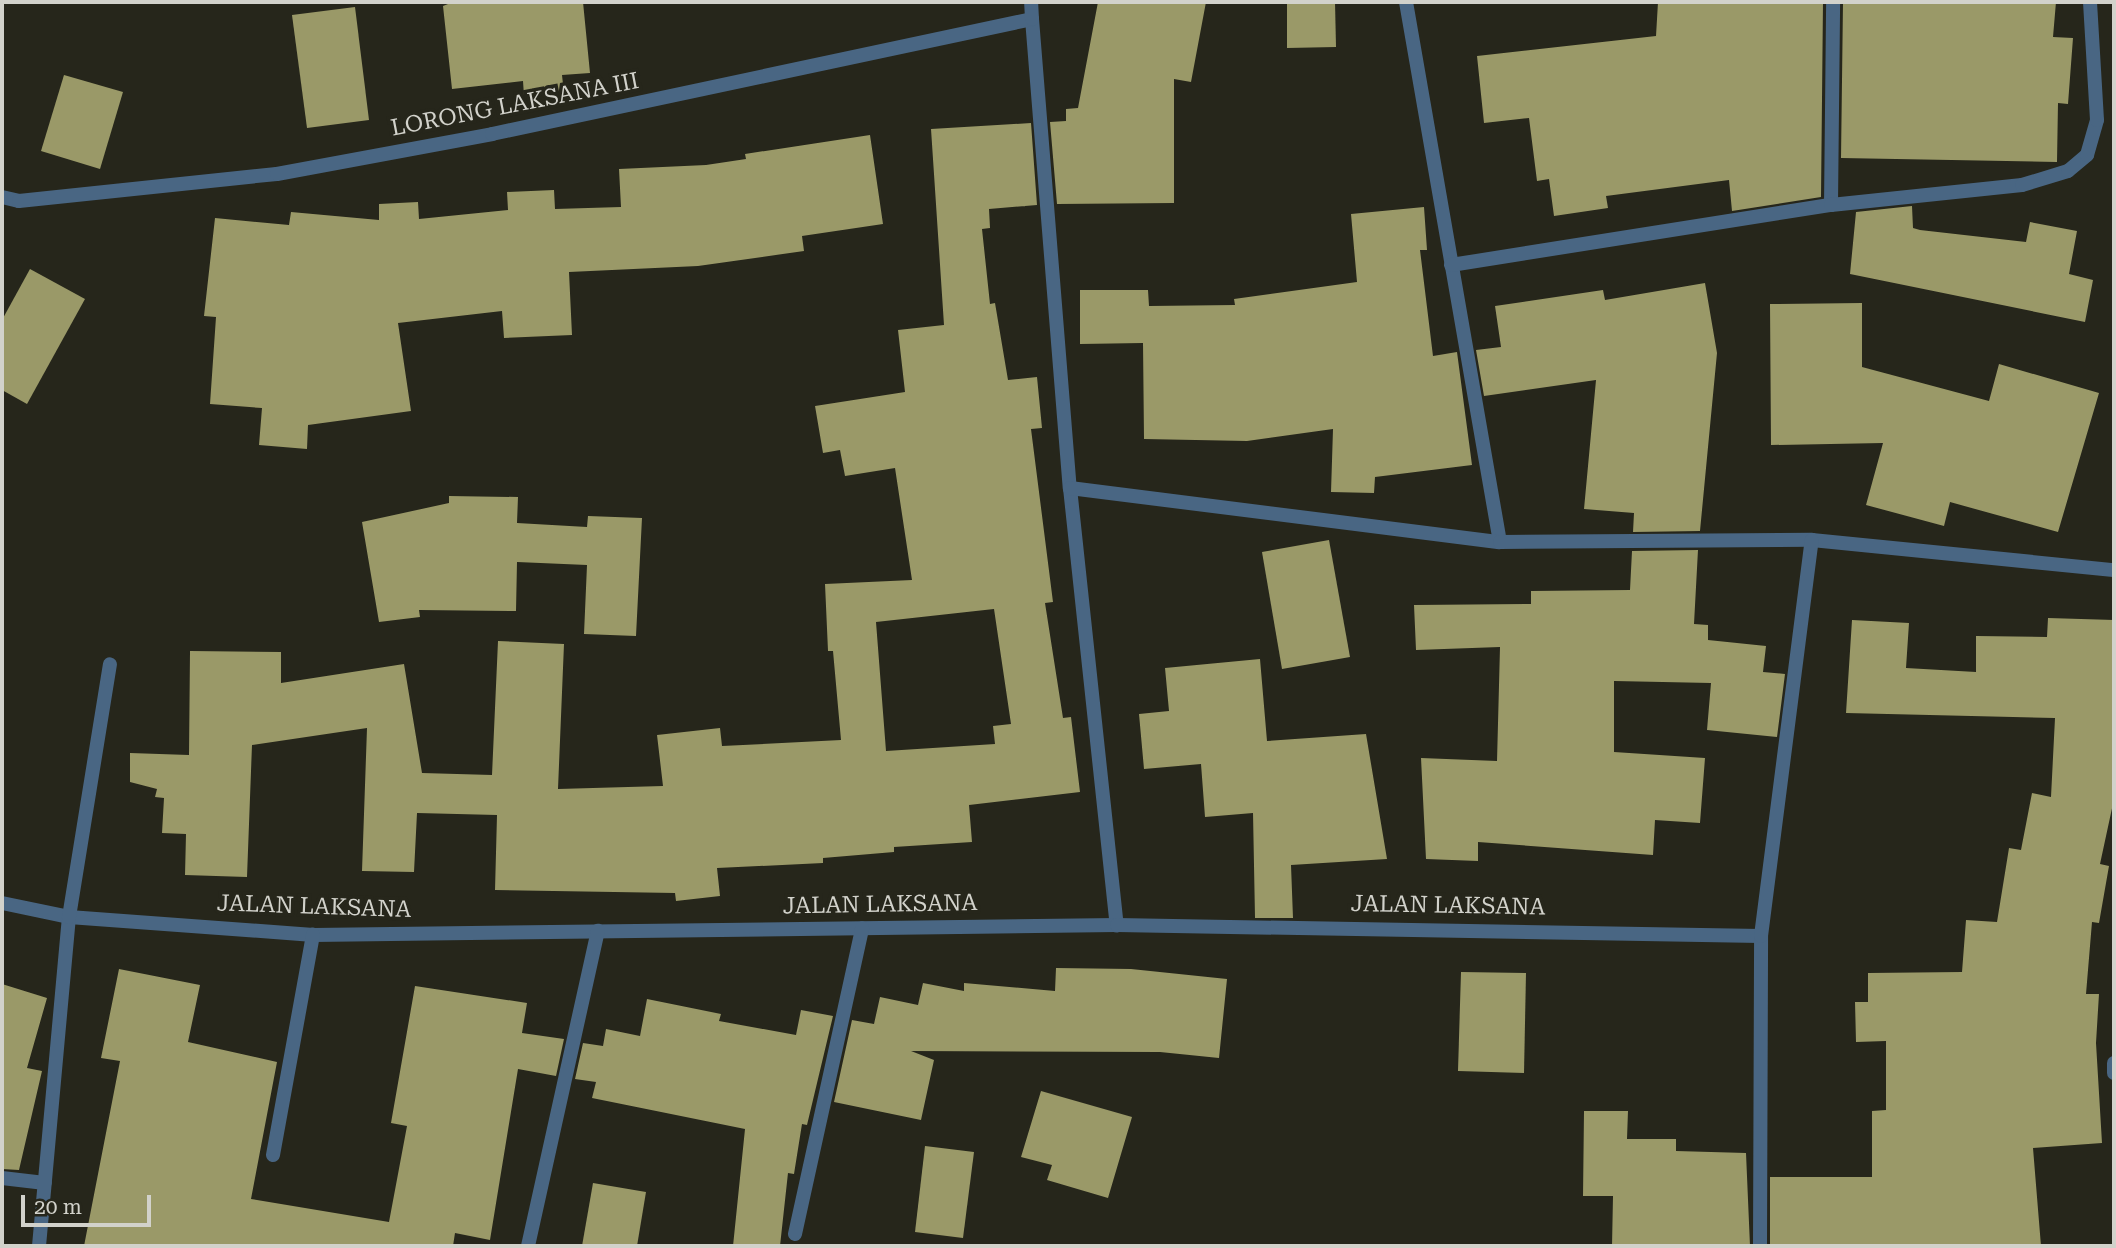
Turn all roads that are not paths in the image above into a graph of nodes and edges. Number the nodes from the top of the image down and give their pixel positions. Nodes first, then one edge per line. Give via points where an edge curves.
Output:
1 (1031, 2) edge
2 (1406, 2) edge
3 (1833, 2) edge
4 (2090, 2) edge
5 (1032, 19) junction
6 (2, 197) edge
7 (1831, 205) junction
8 (1451, 265) junction
9 (1070, 488) junction
10 (1812, 540) junction
11 (1500, 542) junction
12 (2114, 570) edge
13 (110, 664) dead end
14 (2, 903) edge
15 (69, 917) junction
16 (1117, 925) junction
17 (862, 928) junction
18 (598, 931) junction
19 (313, 935) junction
20 (1761, 936) junction
21 (2114, 1063) edge
22 (2114, 1073) edge
23 (273, 1155) dead end
24 (2, 1178) edge
25 (46, 1183) junction
26 (795, 1234) dead end
27 (39, 1246) edge
28 (528, 1246) edge
29 (1760, 1246) edge

1 - 5 street
2 - 8 street
3 - 7 street
4 - 7 street via 2096,120 2087,155 2068,171 2022,185
5 - 6 street, LORONG LAKSANA III via 492,134 277,174 19,201
5 - 9 street
7 - 8 street
8 - 11 street
9 - 11 street
9 - 16 street
10 - 11 street
10 - 12 street
10 - 20 street
13 - 15 street
14 - 15 street, JALAN LAKSANA
15 - 19 street, JALAN LAKSANA
15 - 25 street
16 - 17 street, JALAN LAKSANA
16 - 20 street, JALAN LAKSANA
17 - 18 street, JALAN LAKSANA
17 - 26 street
18 - 19 street, JALAN LAKSANA
18 - 28 street
19 - 23 street
20 - 29 street
21 - 22 street
24 - 25 street
25 - 27 street

